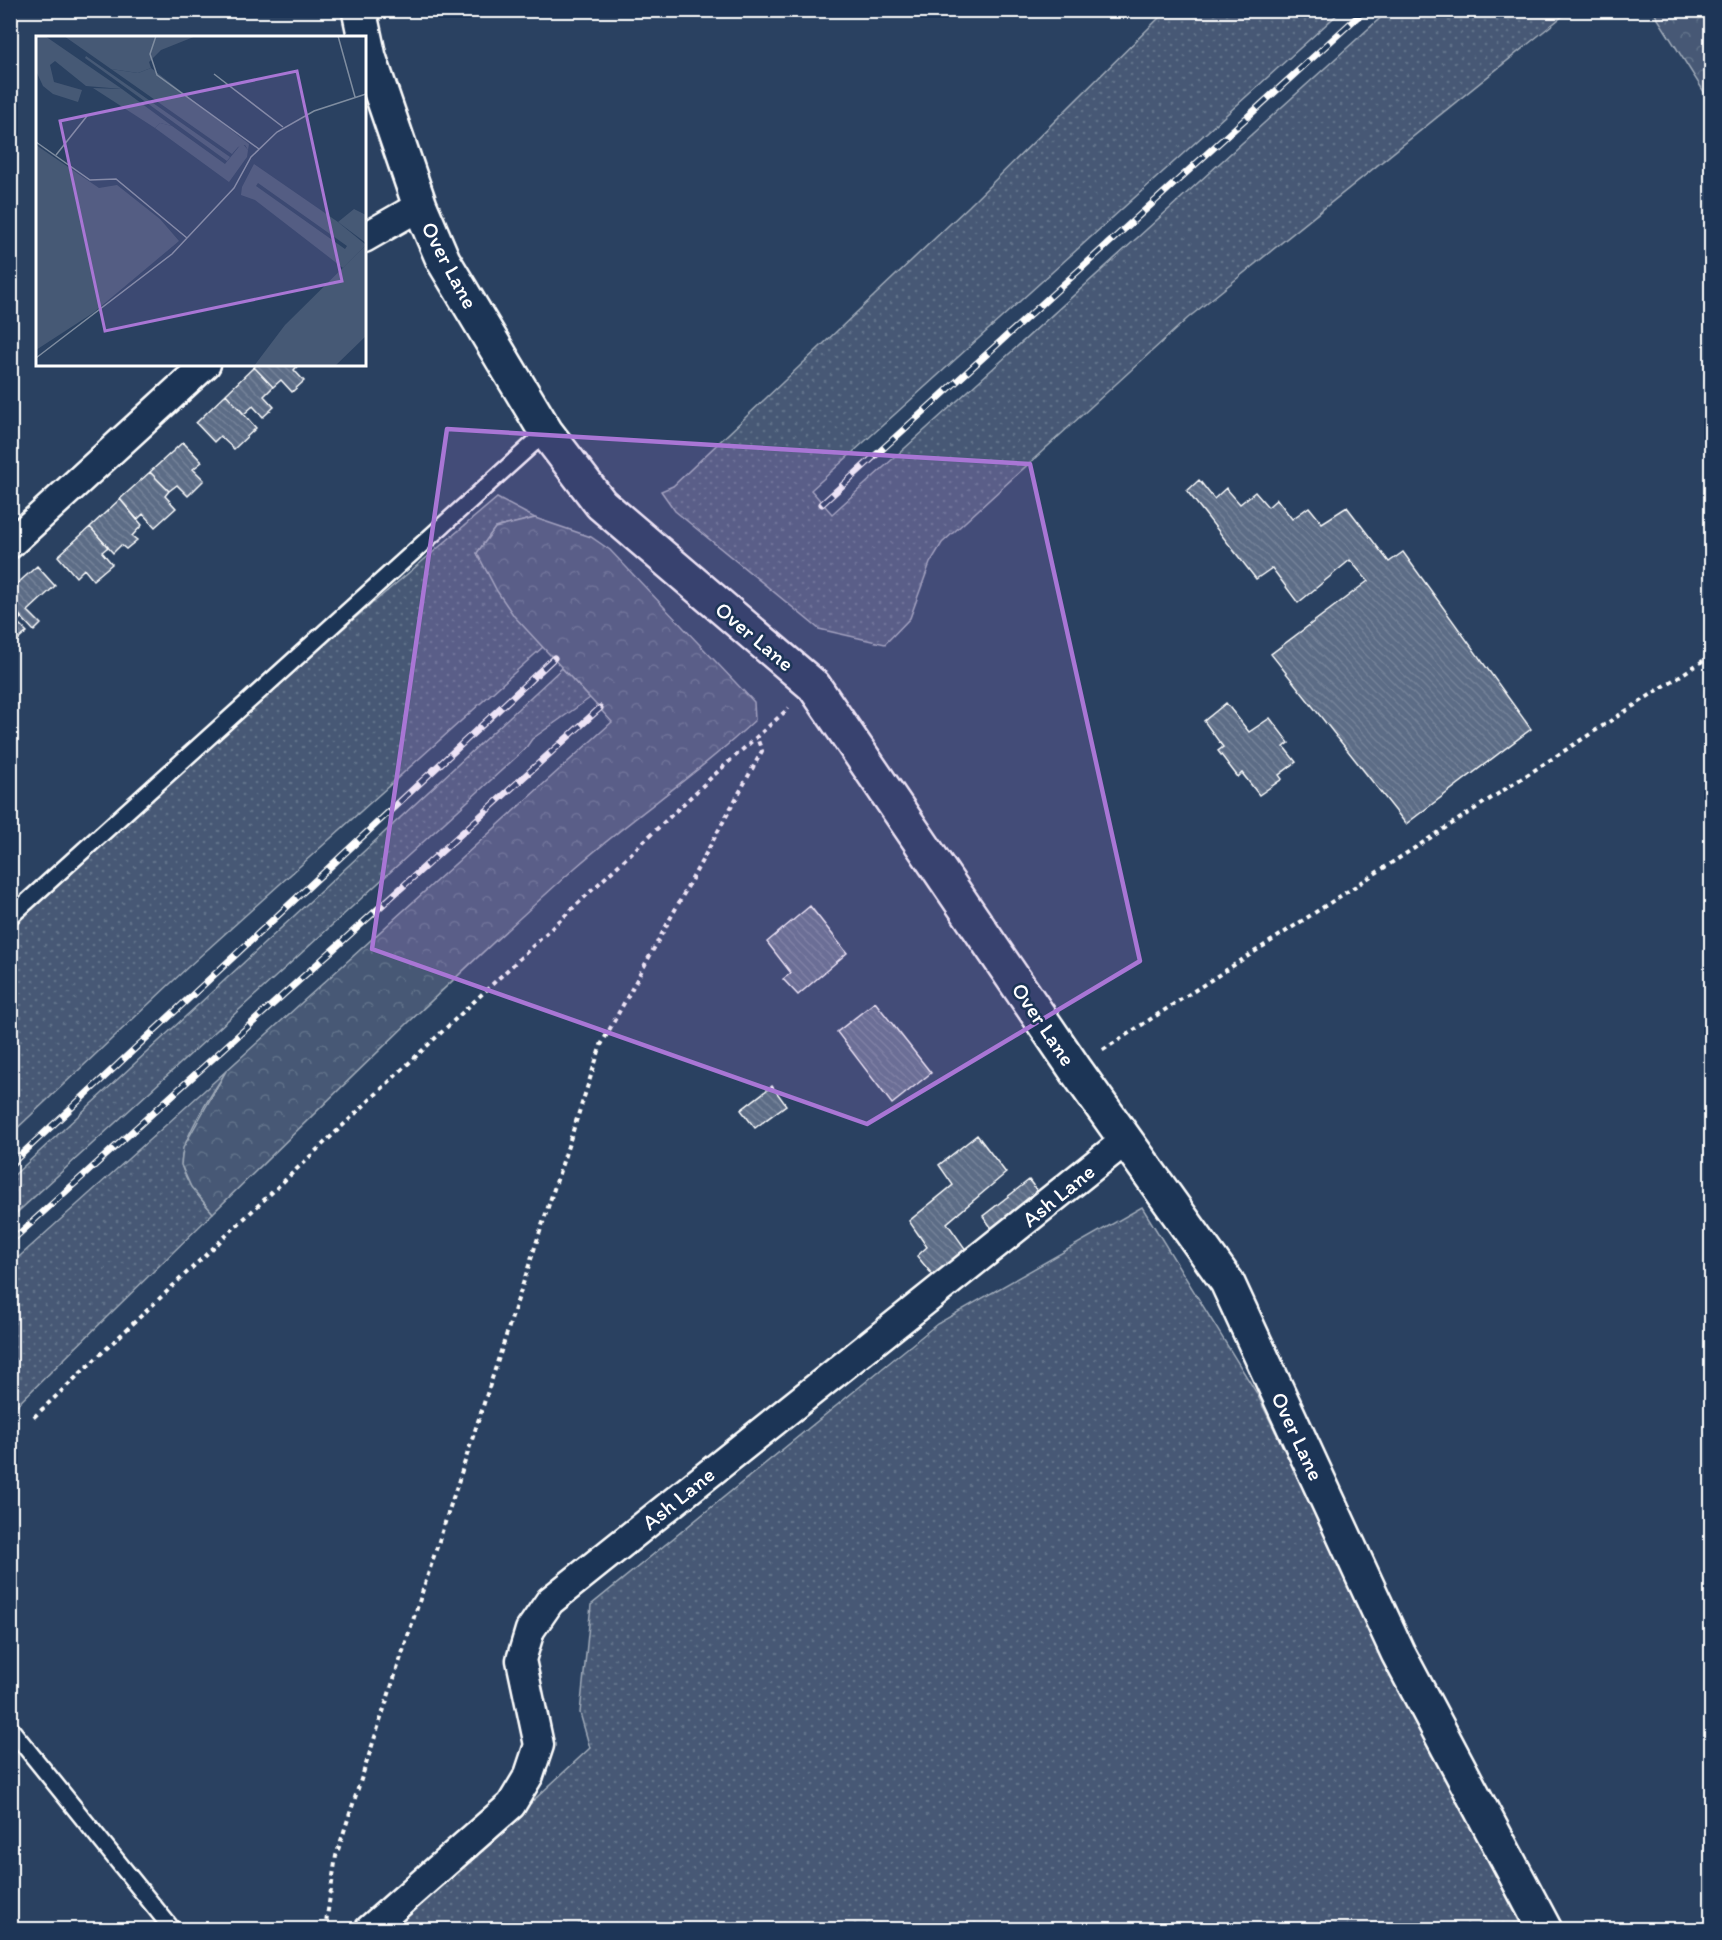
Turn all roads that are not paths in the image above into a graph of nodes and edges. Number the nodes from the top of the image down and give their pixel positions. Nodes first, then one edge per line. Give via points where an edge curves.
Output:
1 (359, 10) edge
2 (365, 36) edge
3 (366, 43) edge
4 (420, 206) junction
5 (366, 237) edge
6 (204, 366) edge
7 (546, 432) junction
8 (10, 544) edge
9 (10, 917) edge
10 (1126, 1140) junction
11 (10, 1728) edge
12 (172, 1929) edge
13 (369, 1929) edge
14 (1545, 1929) edge

1 - 2 street, Over Lane
3 - 4 street, Over Lane
4 - 5 street, Over Lane
4 - 7 street, Over Lane via 442,260
6 - 8 street
7 - 9 lane
7 - 10 street, Over Lane via 601,504 814,686
10 - 13 street, Ash Lane via 550,1601 530,1630 521,1660 539,1745 530,1775 511,1805
10 - 14 street, Over Lane via 1227,1282 1398,1653
11 - 12 lane

